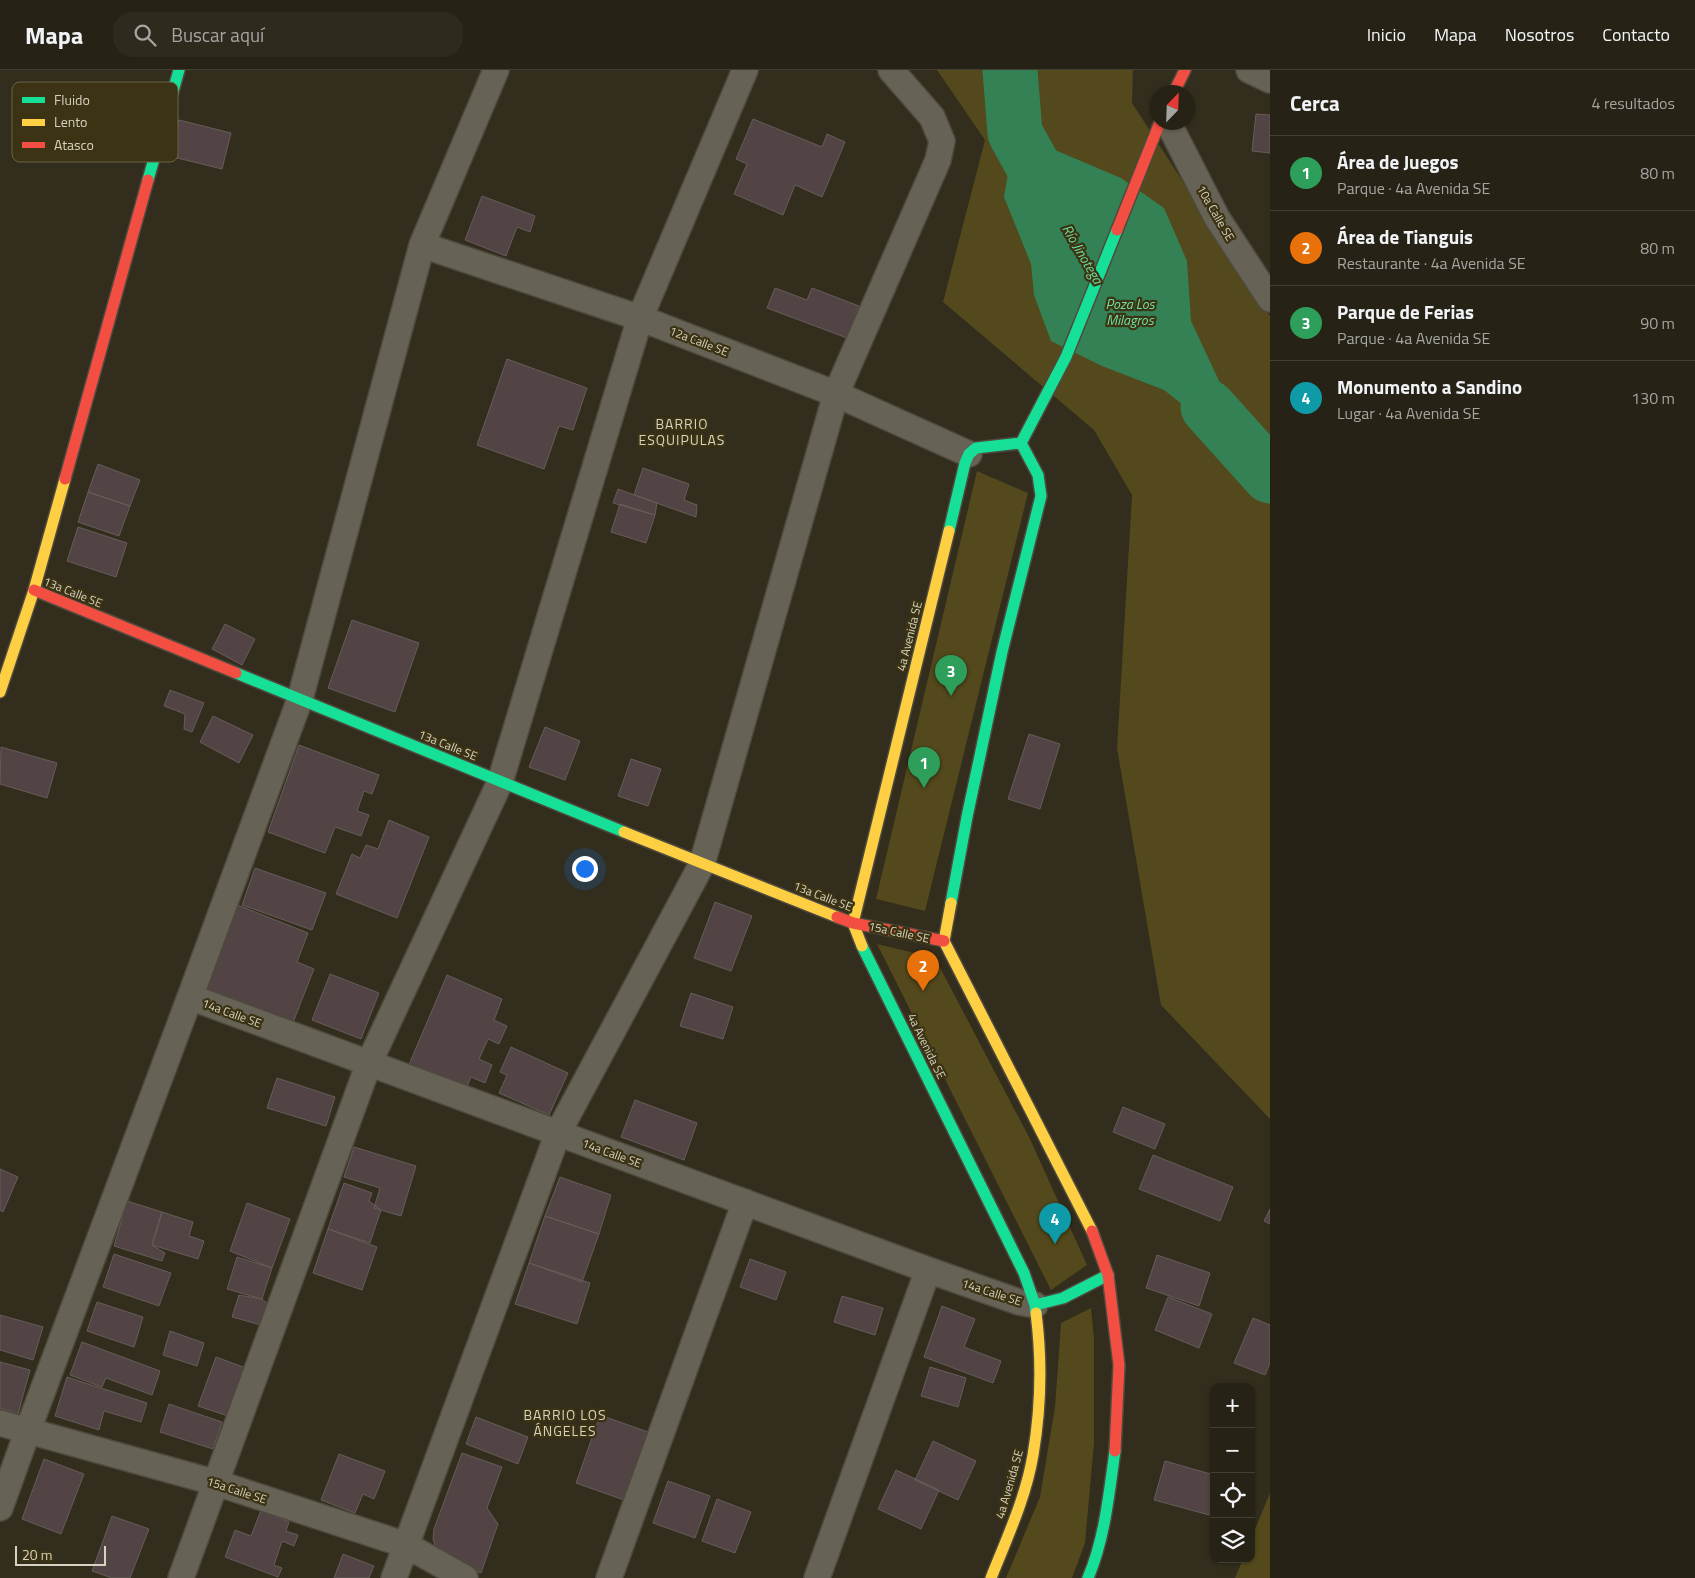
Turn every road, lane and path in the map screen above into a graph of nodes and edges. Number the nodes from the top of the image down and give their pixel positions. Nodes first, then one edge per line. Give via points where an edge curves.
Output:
1 (496, 70) edge
2 (745, 70) edge
3 (892, 70) edge
4 (1185, 70) edge
5 (1250, 70) edge
6 (1270, 80) edge
7 (1178, 85) edge
8 (1157, 130) edge
9 (1172, 130) edge
10 (153, 162) edge
11 (422, 245) junction
12 (1270, 299) edge
13 (640, 318) junction
14 (836, 394) junction
15 (1021, 443) junction
16 (969, 454) junction
17 (34, 590) junction
18 (0, 692) edge
19 (300, 699) junction
20 (500, 782) junction
21 (702, 864) junction
22 (853, 922) junction
23 (944, 941) junction
24 (190, 997) junction
25 (369, 1063) junction
26 (558, 1133) junction
27 (745, 1202) junction
28 (928, 1270) junction
29 (1108, 1274) junction
30 (1035, 1305) junction
31 (0, 1423) edge
32 (28, 1430) junction
33 (217, 1483) junction
34 (0, 1508) edge
35 (406, 1545) junction
36 (181, 1578) edge
37 (394, 1578) edge
38 (465, 1578) edge
39 (609, 1578) edge
40 (817, 1578) edge
41 (991, 1578) edge
42 (1088, 1578) edge

1 - 11 street
2 - 13 street
3 - 14 street via 932,117 942,141 938,160
4 - 7 street
5 - 6 street
8 - 15 street via 1066,357
9 - 12 street, 10a Calle SE via 1217,218
10 - 17 street
11 - 13 street, 12a Calle SE
11 - 19 street
13 - 14 street, 12a Calle SE
13 - 20 street
14 - 16 street, 12a Calle SE
14 - 21 street
15 - 16 street via 976,448
15 - 23 street via 1040,474 1041,496 1000,662
16 - 22 street, 4a Avenida SE
17 - 18 street
17 - 19 street, 13a Calle SE
19 - 20 street, 13a Calle SE
19 - 24 street
20 - 21 street, 13a Calle SE
20 - 25 street
21 - 22 street, 13a Calle SE
21 - 26 street
22 - 23 street, 15a Calle SE
22 - 30 street, 4a Avenida SE via 867,958 1024,1273
23 - 29 street via 1092,1231
24 - 25 street, 14a Calle SE
24 - 32 street
25 - 26 street, 14a Calle SE
25 - 33 street
26 - 27 street, 14a Calle SE
26 - 35 street
27 - 28 street, 14a Calle SE
27 - 39 street
28 - 30 street, 14a Calle SE
28 - 40 street
29 - 30 street via 1057,1300
29 - 42 street via 1119,1365 1117,1438 1108,1504
30 - 41 street, 4a Avenida SE via 1040,1396 1033,1456 1020,1504
31 - 32 street, 15a Calle SE
32 - 33 street, 15a Calle SE
32 - 34 street
33 - 35 street, 15a Calle SE
33 - 36 street
35 - 37 street
35 - 38 street, 15a Calle SE

